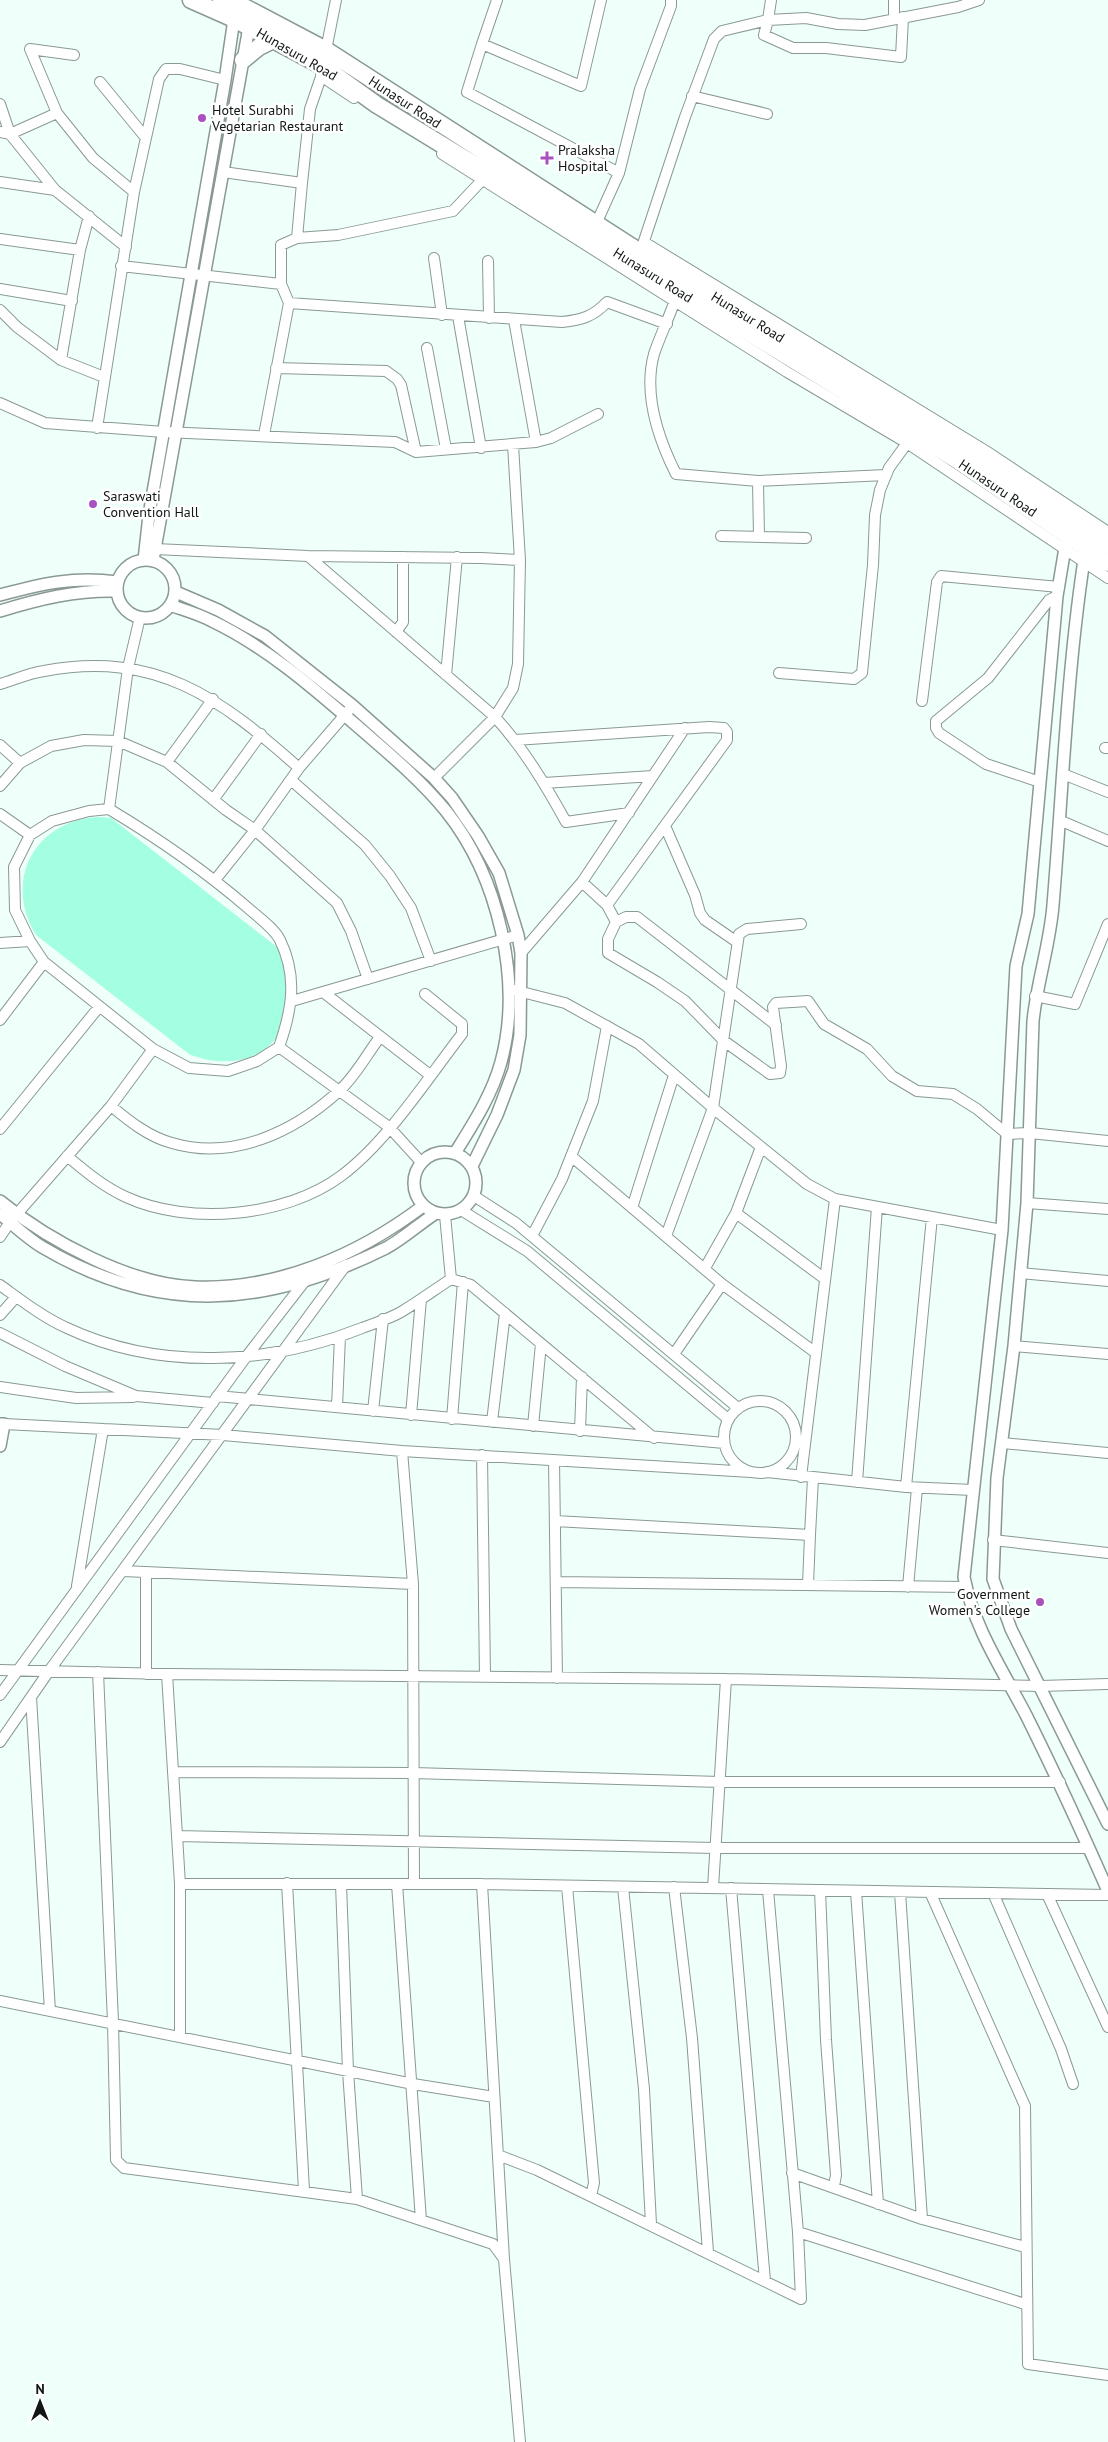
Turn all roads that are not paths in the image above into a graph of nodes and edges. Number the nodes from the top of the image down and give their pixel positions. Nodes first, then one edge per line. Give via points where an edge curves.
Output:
1 (192, 0) edge
2 (229, 0) edge
3 (336, 0) edge
4 (497, 0) edge
5 (602, 0) edge
6 (671, 0) edge
7 (771, 0) edge
8 (894, 0) edge
9 (979, 0) edge
10 (899, 18) junction
11 (234, 19) junction
12 (768, 20) junction
13 (249, 27) junction
14 (273, 40) junction
15 (482, 44) junction
16 (326, 50) junction
17 (74, 56) dead end
18 (243, 60) junction
19 (323, 72) junction
20 (225, 80) junction
21 (100, 82) dead end
22 (692, 96) junction
23 (0, 104) edge
24 (57, 113) junction
25 (767, 114) dead end
26 (5, 133) edge
27 (146, 138) junction
28 (223, 172) junction
29 (619, 173) junction
30 (486, 176) junction
31 (0, 182) edge
32 (302, 183) junction
33 (55, 190) junction
34 (134, 192) junction
35 (88, 216) junction
36 (596, 224) junction
37 (297, 238) junction
38 (0, 239) edge
39 (126, 247) junction
40 (80, 250) junction
41 (640, 253) junction
42 (434, 258) dead end
43 (488, 261) dead end
44 (122, 266) junction
45 (191, 275) junction
46 (203, 277) junction
47 (280, 284) junction
48 (0, 289) edge
49 (675, 300) junction
50 (72, 301) junction
51 (288, 303) junction
52 (0, 310) edge
53 (442, 314) junction
54 (458, 316) junction
55 (489, 318) junction
56 (514, 320) junction
57 (667, 324) junction
58 (427, 348) dead end
59 (62, 360) junction
60 (276, 368) junction
61 (104, 377) junction
62 (0, 403) edge
63 (598, 414) dead end
64 (97, 428) junction
65 (164, 432) junction
66 (178, 433) junction
67 (264, 435) junction
68 (910, 438) junction
69 (536, 442) junction
70 (513, 445) junction
71 (481, 448) junction
72 (446, 449) junction
73 (416, 452) junction
74 (886, 476) junction
75 (758, 480) junction
76 (721, 536) dead end
77 (1071, 536) junction
78 (760, 537) junction
79 (806, 538) dead end
80 (1093, 544) edge
81 (1108, 545) edge
82 (151, 556) junction
83 (308, 556) junction
84 (403, 557) junction
85 (457, 557) junction
86 (520, 560) junction
87 (1108, 563) edge
88 (1108, 578) edge
89 (117, 587) junction
90 (176, 592) junction
91 (1058, 592) junction
92 (0, 595) edge
93 (170, 605) junction
94 (0, 611) edge
95 (140, 617) junction
96 (396, 632) junction
97 (128, 668) junction
98 (779, 673) dead end
99 (446, 675) junction
100 (0, 684) edge
101 (213, 699) junction
102 (922, 701) dead end
103 (352, 705) junction
104 (345, 716) junction
105 (494, 717) junction
106 (685, 728) junction
107 (261, 734) junction
108 (516, 740) junction
109 (118, 741) junction
110 (0, 745) edge
111 (167, 762) junction
112 (20, 763) junction
113 (299, 768) junction
114 (1063, 774) junction
115 (653, 776) junction
116 (434, 778) junction
117 (291, 780) junction
118 (1040, 782) junction
119 (544, 783) junction
120 (0, 786) edge
121 (1108, 792) edge
122 (213, 800) junction
123 (109, 809) junction
124 (629, 813) junction
125 (0, 814) edge
126 (1058, 820) junction
127 (664, 826) junction
128 (255, 830) junction
129 (30, 835) junction
130 (1108, 841) edge
131 (215, 880) junction
132 (582, 882) junction
133 (607, 905) junction
134 (616, 922) junction
135 (801, 924) dead end
136 (1108, 924) edge
137 (518, 935) junction
138 (504, 940) junction
139 (30, 941) junction
140 (737, 942) junction
141 (0, 943) edge
142 (521, 953) junction
143 (431, 961) junction
144 (44, 962) junction
145 (368, 979) junction
146 (508, 989) junction
147 (522, 990) junction
148 (731, 991) junction
149 (323, 992) junction
150 (425, 994) dead end
151 (1035, 996) junction
152 (292, 1001) junction
153 (99, 1007) junction
154 (1, 1017) edge
155 (776, 1025) junction
156 (606, 1026) junction
157 (380, 1037) junction
158 (724, 1041) junction
159 (279, 1046) junction
160 (153, 1050) junction
161 (430, 1075) junction
162 (674, 1075) junction
163 (340, 1091) junction
164 (111, 1106) junction
165 (713, 1108) junction
166 (389, 1127) junction
167 (0, 1129) edge
168 (1030, 1133) junction
169 (1007, 1134) junction
170 (1108, 1141) edge
171 (761, 1147) junction
172 (456, 1153) junction
173 (67, 1156) junction
174 (571, 1156) junction
175 (421, 1162) junction
176 (472, 1166) junction
177 (474, 1196) junction
178 (835, 1199) junction
179 (0, 1201) edge
180 (1027, 1203) junction
181 (423, 1206) junction
182 (877, 1207) junction
183 (632, 1208) junction
184 (1108, 1209) edge
185 (462, 1210) junction
186 (736, 1213) junction
187 (0, 1214) edge
188 (440, 1214) junction
189 (932, 1217) junction
190 (13, 1218) junction
191 (1002, 1230) junction
192 (532, 1236) junction
193 (666, 1236) junction
194 (0, 1237) edge
195 (358, 1248) junction
196 (319, 1264) junction
197 (346, 1264) junction
198 (705, 1268) junction
199 (1020, 1273) junction
200 (451, 1278) junction
201 (825, 1278) junction
202 (1108, 1281) edge
203 (304, 1282) junction
204 (463, 1282) junction
205 (722, 1284) junction
206 (0, 1285) edge
207 (16, 1297) junction
208 (421, 1298) junction
209 (505, 1313) junction
210 (0, 1315) edge
211 (383, 1319) junction
212 (0, 1333) edge
213 (340, 1336) junction
214 (541, 1344) junction
215 (1014, 1346) junction
216 (280, 1352) junction
217 (816, 1353) junction
218 (674, 1354) junction
219 (1108, 1354) edge
220 (246, 1357) junction
221 (582, 1377) junction
222 (0, 1388) edge
223 (136, 1396) junction
224 (248, 1399) junction
225 (215, 1400) junction
226 (337, 1407) junction
227 (738, 1408) junction
228 (373, 1411) junction
229 (412, 1415) junction
230 (452, 1418) junction
231 (728, 1418) junction
232 (492, 1422) junction
233 (2, 1424) edge
234 (533, 1426) junction
235 (103, 1429) junction
236 (580, 1431) junction
237 (190, 1434) junction
238 (223, 1435) junction
239 (654, 1438) junction
240 (724, 1443) junction
241 (1002, 1443) junction
242 (0, 1446) edge
243 (402, 1451) junction
244 (1108, 1453) edge
245 (482, 1456) junction
246 (554, 1460) junction
247 (751, 1472) junction
248 (766, 1472) junction
249 (801, 1477) junction
250 (813, 1478) junction
251 (857, 1482) junction
252 (912, 1488) junction
253 (973, 1490) junction
254 (554, 1521) junction
255 (810, 1535) junction
256 (993, 1540) junction
257 (1108, 1554) edge
258 (123, 1571) junction
259 (146, 1572) junction
260 (556, 1582) junction
261 (413, 1584) junction
262 (808, 1585) junction
263 (908, 1587) junction
264 (966, 1587) junction
265 (77, 1589) junction
266 (0, 1670) edge
267 (18, 1671) junction
268 (49, 1671) junction
269 (98, 1672) junction
270 (146, 1674) junction
271 (167, 1674) junction
272 (414, 1677) junction
273 (485, 1677) junction
274 (557, 1678) junction
275 (726, 1680) junction
276 (1108, 1684) edge
277 (1010, 1685) junction
278 (1040, 1686) junction
279 (0, 1695) edge
280 (31, 1697) junction
281 (0, 1742) edge
282 (173, 1772) junction
283 (413, 1773) junction
284 (720, 1782) junction
285 (1060, 1782) junction
286 (1108, 1824) edge
287 (177, 1836) junction
288 (414, 1842) junction
289 (715, 1848) junction
290 (1089, 1848) junction
291 (287, 1883) junction
292 (180, 1884) junction
293 (341, 1884) junction
294 (397, 1884) junction
295 (414, 1884) junction
296 (482, 1884) junction
297 (567, 1886) junction
298 (623, 1887) junction
299 (674, 1887) junction
300 (713, 1888) junction
301 (731, 1888) junction
302 (768, 1890) junction
303 (820, 1890) junction
304 (856, 1891) junction
305 (900, 1892) junction
306 (930, 1892) junction
307 (993, 1893) junction
308 (1108, 1893) edge
309 (1047, 1894) junction
310 (0, 2001) edge
311 (50, 2011) junction
312 (114, 2022) junction
313 (1108, 2027) edge
314 (180, 2036) junction
315 (296, 2060) junction
316 (348, 2071) junction
317 (413, 2084) junction
318 (1073, 2084) dead end
319 (494, 2097) junction
320 (498, 2155) junction
321 (792, 2173) junction
322 (834, 2186) junction
323 (304, 2190) junction
324 (591, 2196) junction
325 (358, 2198) junction
326 (878, 2204) junction
327 (922, 2219) junction
328 (421, 2220) junction
329 (651, 2224) junction
330 (798, 2232) junction
331 (1025, 2247) junction
332 (708, 2252) junction
333 (504, 2259) junction
334 (765, 2281) junction
335 (1025, 2304) junction
336 (1108, 2375) edge
337 (520, 2442) edge

1 - 11 highway, Hunasuru Road
2 - 11 main road
2 - 13 main road
2 - 16 highway, Hunasur Road
3 - 16 street
4 - 15 street
5 - 15 street via 581,86
6 - 29 street via 640,90
7 - 12 street
8 - 10 street
9 - 10 street
10 - 12 street via 865,25 806,18
10 - 12 street via 901,57 826,48 793,48 764,35
11 - 13 highway, Hunasuru Road
11 - 20 street
12 - 22 street via 722,31 714,39
13 - 14 highway, Hunasuru Road
13 - 18 street
14 - 18 highway
14 - 19 highway, Hunasuru Road
15 - 29 street via 467,92
16 - 36 highway, Hunasur Road
17 - 24 street via 30,49
18 - 28 street
19 - 30 highway, Hunasuru Road
19 - 32 street via 310,109
20 - 27 street via 180,69 166,69 159,79
20 - 45 street
21 - 27 street
22 - 25 street
22 - 41 street
23 - 26 street
24 - 26 street
24 - 34 street via 93,158
26 - 33 street
27 - 34 street
28 - 32 street
28 - 46 street
29 - 36 street
30 - 37 street via 453,210 338,235
30 - 41 highway, Hunasuru Road
30 - 49 street
31 - 33 street
32 - 37 street
33 - 35 street
34 - 39 street
35 - 39 street
35 - 40 street
36 - 41 highway, Hunasur Road
37 - 47 street via 281,245
38 - 40 street
39 - 44 street
40 - 50 street
41 - 68 highway, Hunasuru Road
41 - 77 highway, Hunasur Road via 962,447
41 - 80 street via 986,451
42 - 53 street
43 - 55 street
44 - 45 street
44 - 61 street
45 - 46 street
45 - 65 street
46 - 47 street
46 - 66 street
47 - 51 street
48 - 50 street
49 - 57 street
49 - 68 street via 788,372
50 - 59 street
51 - 53 street
51 - 60 street
52 - 59 street via 17,327
53 - 54 street
54 - 55 street
54 - 71 street
55 - 56 street
56 - 57 street via 581,320 597,313 607,302
56 - 69 street
57 - 75 street via 654,355 650,391 664,451 676,474
58 - 72 street
59 - 61 street
60 - 67 street
60 - 73 street via 386,371 401,385
61 - 64 street
62 - 64 street via 45,424
63 - 69 street via 551,438
64 - 65 street
65 - 66 street
65 - 82 street
66 - 67 street
66 - 82 street
67 - 73 street via 395,442
68 - 74 street
68 - 77 highway, Hunasuru Road
69 - 70 street
70 - 71 street
70 - 86 street
71 - 72 street
72 - 73 street
74 - 75 street
74 - 98 street via 875,515 862,673 854,679
75 - 78 street
76 - 78 street
77 - 80 highway, Hunasur Road
77 - 80 street
77 - 91 street
78 - 79 street
80 - 81 highway, Hunasur Road
80 - 87 highway
80 - 88 street
80 - 114 street via 1076,618
82 - 83 street
82 - 89 street via 127,566
82 - 90 street via 169,571
83 - 84 street
83 - 96 street
84 - 85 street
84 - 96 street via 403,622
85 - 86 street
85 - 99 street
86 - 105 street via 518,664 513,688
89 - 92 street via 91,578 63,580
89 - 94 street via 67,594
89 - 95 street via 124,608
90 - 93 street
90 - 103 street via 265,636
91 - 102 street via 941,576 937,582
91 - 118 street
91 - 118 street via 988,678 936,721 939,733 986,764
93 - 95 street via 157,616
93 - 104 street via 211,620 279,660
95 - 97 street
96 - 99 street
97 - 100 street via 43,671
97 - 101 street via 171,678
97 - 109 street
99 - 105 street
101 - 107 street
101 - 111 street
103 - 104 street
103 - 116 street
104 - 113 street
104 - 138 street via 404,768 446,811 485,875
105 - 108 street
105 - 116 street
106 - 108 street
106 - 115 street
106 - 127 street via 724,728 727,740
107 - 113 street
107 - 122 street
108 - 119 street
109 - 111 street
109 - 112 street via 84,740 51,746
109 - 123 street
110 - 112 street
111 - 122 street
112 - 120 street
113 - 117 street
114 - 121 street
114 - 126 street
115 - 119 street
115 - 124 street
116 - 137 street via 478,836 499,874
117 - 128 street
117 - 143 street via 365,845 390,876 411,908
118 - 169 street via 1028,914 1016,966
119 - 124 street via 566,822
122 - 128 street
123 - 129 street via 89,810 52,821
123 - 131 street via 164,842
124 - 132 street
125 - 129 street
126 - 130 street
126 - 151 street via 1053,908
127 - 133 street
127 - 140 street via 700,913
128 - 131 street
128 - 145 street via 337,903 352,931
129 - 139 street via 14,867 15,910
131 - 152 street via 279,938 287,956
132 - 133 street
132 - 142 street
133 - 134 street
134 - 148 street via 626,917 637,917
134 - 158 street via 608,939 608,952 685,1001
135 - 140 street via 747,929 738,934
136 - 151 street via 1074,1004
137 - 138 street
137 - 142 street
138 - 143 street
138 - 146 street
139 - 141 street
139 - 144 street
140 - 148 street
142 - 147 street
143 - 145 street
144 - 153 street
144 - 154 street
145 - 149 street
146 - 147 street
146 - 172 street via 501,1062 483,1108
147 - 156 street via 566,1003
147 - 176 street via 514,1070
148 - 155 street
148 - 158 street
149 - 152 street
149 - 157 street
150 - 161 street via 462,1024 462,1034
151 - 168 street
152 - 159 street
153 - 160 street
153 - 167 street
155 - 158 street via 781,1066 776,1074 770,1074
155 - 169 street via 773,1007 776,1003 808,1001 824,1024 867,1049 892,1076 916,1091 953,1094
156 - 162 street via 639,1044
156 - 174 street via 593,1101
157 - 161 street
157 - 163 street
158 - 165 street
159 - 160 street via 257,1061 228,1071 190,1068
159 - 163 street
160 - 164 street
161 - 166 street
162 - 165 street
162 - 183 street
163 - 164 street via 297,1123 257,1143 212,1149 172,1143 133,1124
163 - 166 street
164 - 173 street
165 - 171 street
165 - 193 street
166 - 173 street via 369,1152 341,1176 308,1195 230,1214 194,1214 127,1198
166 - 175 street
168 - 169 street
168 - 170 street
168 - 180 street
169 - 191 street
171 - 178 street via 807,1184
171 - 186 street
172 - 175 street via 443,1151 431,1154
172 - 176 street
173 - 190 street
174 - 183 street
174 - 192 street
175 - 181 street via 413,1179 417,1198
176 - 177 street via 476,1186
177 - 185 street
177 - 192 street
178 - 182 street
178 - 201 street
179 - 190 street
180 - 184 street
180 - 199 street
181 - 188 street
181 - 195 street
182 - 189 street
182 - 251 street
183 - 193 street
185 - 188 street
185 - 231 street via 527,1251
186 - 198 street
186 - 201 street
187 - 190 street
188 - 197 street via 387,1247
188 - 200 street
189 - 191 street
189 - 252 street
190 - 194 street
190 - 196 street via 122,1271 194,1287 232,1286 270,1279
190 - 203 street via 41,1246 87,1270 154,1292 231,1296
191 - 253 street
192 - 218 street
193 - 198 street
195 - 196 street
195 - 197 street
196 - 203 street
197 - 203 street
197 - 216 street
198 - 205 street
199 - 202 street
199 - 215 street
200 - 204 street
200 - 208 street
201 - 217 street
203 - 220 street
204 - 209 street
204 - 230 street
205 - 217 street
205 - 218 street
206 - 207 street
207 - 210 street
207 - 220 street via 66,1328 125,1349 190,1358
208 - 211 street
208 - 229 street
209 - 214 street
209 - 232 street
211 - 213 street
211 - 228 street
212 - 223 street via 64,1366
213 - 216 street
213 - 226 street
214 - 221 street
214 - 234 street
215 - 219 street
215 - 241 street
216 - 220 street
216 - 224 street
217 - 249 street
218 - 227 street
220 - 225 street
221 - 236 street
221 - 239 street
222 - 223 street via 76,1398
223 - 225 street
224 - 225 street
224 - 226 street
224 - 238 street
225 - 237 street
226 - 228 street
227 - 231 street
227 - 248 street via 751,1402 766,1401 779,1406 790,1416 795,1429 795,1444 790,1457 779,1467
228 - 229 street
229 - 230 street
230 - 232 street
231 - 240 street
232 - 234 street
233 - 235 street
233 - 242 street
234 - 236 street
235 - 237 street
235 - 265 street
236 - 239 street
237 - 238 street
237 - 265 street
238 - 243 street
238 - 258 street
239 - 240 street
240 - 247 street via 734,1461
241 - 244 street
241 - 256 street
243 - 245 street
243 - 261 street
245 - 246 street
245 - 273 street
246 - 247 street
246 - 254 street
247 - 248 street
248 - 249 street
249 - 250 street
250 - 251 street
250 - 255 street
251 - 252 street
252 - 253 street
252 - 263 street
253 - 264 street via 965,1562
254 - 255 street
254 - 260 street
255 - 262 street
256 - 257 street
256 - 278 street via 993,1579 999,1598
258 - 259 street
258 - 268 street
259 - 261 street
259 - 270 street
260 - 262 street
260 - 274 street
261 - 272 street
262 - 263 street
263 - 264 street
264 - 277 street via 980,1632
265 - 267 street
266 - 267 street
267 - 268 street
267 - 279 street
268 - 269 street
268 - 280 street
269 - 270 street
269 - 312 street
270 - 271 street
271 - 272 street
271 - 282 street
272 - 273 street
272 - 283 street
273 - 274 street
274 - 275 street
275 - 277 street
275 - 284 street
276 - 278 street
277 - 278 street
277 - 285 street
278 - 286 street
280 - 281 street
280 - 311 street
282 - 283 street
282 - 287 street
283 - 284 street
283 - 288 street
284 - 285 street
284 - 289 street
285 - 290 street
287 - 288 street
287 - 292 street
288 - 289 street
288 - 295 street
289 - 290 street
289 - 300 street
290 - 308 street
291 - 292 street
291 - 293 street
291 - 315 street
292 - 314 street
293 - 294 street
293 - 316 street
294 - 295 street
294 - 317 street
295 - 296 street
296 - 297 street
296 - 319 street
297 - 298 street
297 - 324 street via 594,2183
298 - 299 street
298 - 329 street via 644,2089
299 - 300 street
299 - 332 street via 692,2038
300 - 301 street
301 - 302 street
301 - 334 street
302 - 303 street
302 - 321 street
303 - 304 street
303 - 322 street
304 - 305 street
304 - 326 street
305 - 306 street
305 - 327 street
306 - 307 street
306 - 331 street via 1025,2106
307 - 309 street
307 - 318 street
308 - 309 street
309 - 313 street
310 - 311 street
311 - 312 street
312 - 314 street
312 - 323 street via 115,2153 120,2165
314 - 315 street
315 - 316 street
315 - 323 street
316 - 317 street
316 - 325 street
317 - 319 street
317 - 328 street
319 - 320 street
320 - 324 street
320 - 333 street
321 - 322 street
321 - 330 street
322 - 326 street
323 - 325 street
324 - 329 street via 642,2223
325 - 328 street
326 - 327 street
327 - 331 street
328 - 333 street via 493,2244
329 - 332 street
330 - 334 street via 801,2299
330 - 335 street
331 - 335 street
332 - 334 street
333 - 337 street
335 - 336 street via 1028,2364

